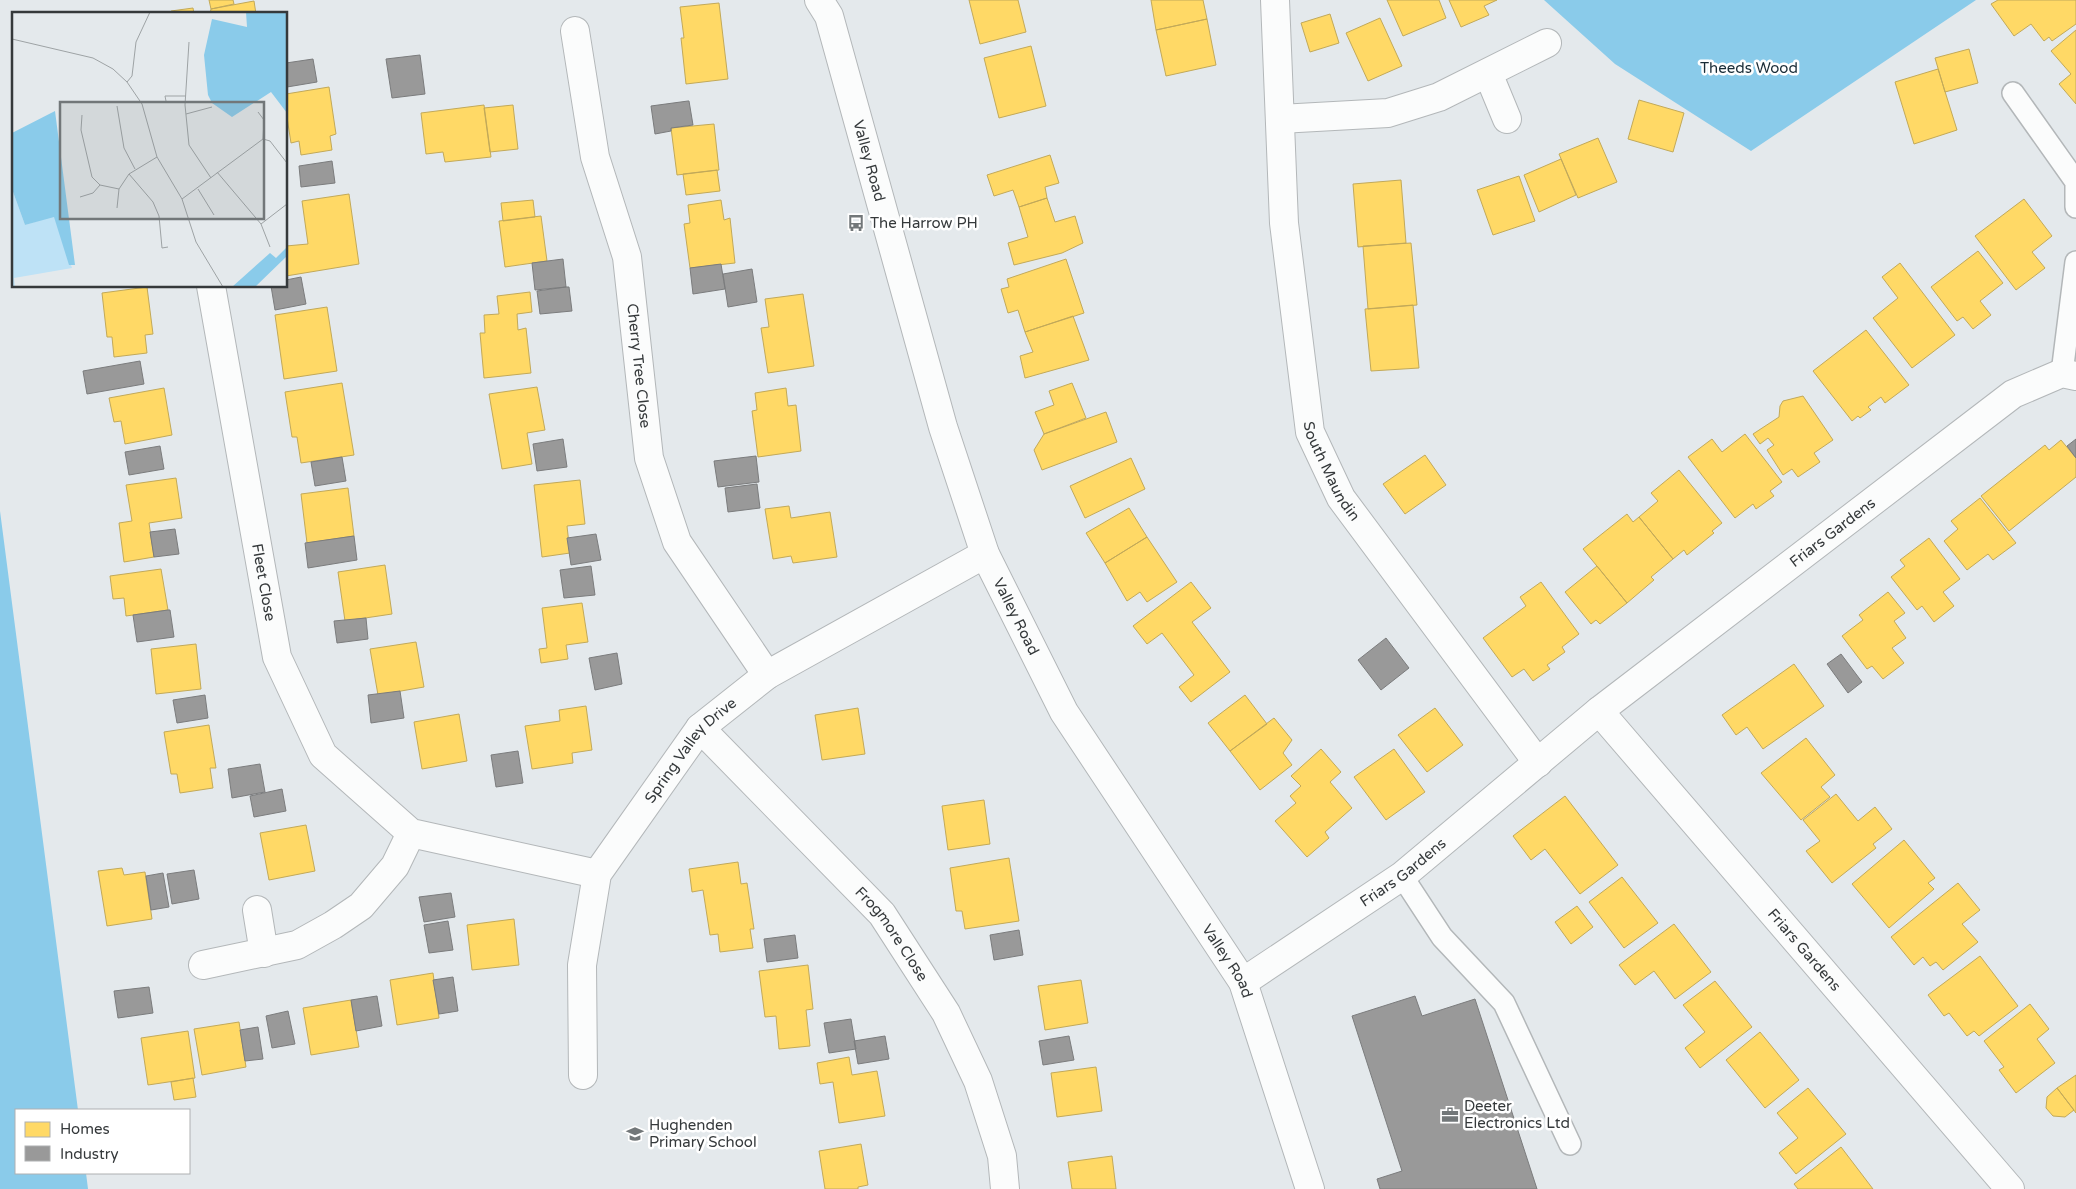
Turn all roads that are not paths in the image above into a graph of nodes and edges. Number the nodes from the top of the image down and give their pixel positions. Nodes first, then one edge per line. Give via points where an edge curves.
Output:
1 (819, 0) edge
2 (1275, 0) edge
3 (575, 31) dead end
4 (1547, 43) dead end
5 (1488, 73) junction
6 (2013, 93) dead end
7 (1280, 119) junction
8 (1507, 119) dead end
9 (2076, 207) edge
10 (2076, 262) edge
11 (211, 288) edge
12 (2069, 375) edge
13 (985, 554) junction
14 (767, 675) junction
15 (1599, 711) junction
16 (700, 728) junction
17 (1538, 763) junction
18 (411, 834) junction
19 (597, 874) junction
20 (1402, 876) junction
21 (257, 910) dead end
22 (264, 953) junction
23 (203, 965) dead end
24 (1243, 982) junction
25 (583, 1075) dead end
26 (1570, 1144) dead end
27 (1005, 1189) edge
28 (1310, 1189) edge
29 (2010, 1189) edge

1 - 13 street, Valley Road via 829,16 943,427
2 - 7 street, South Maundin
3 - 14 street, Cherry Tree Close via 595,158 627,257 650,458 676,542
4 - 5 street
5 - 7 street via 1439,96 1388,113
5 - 8 street
6 - 9 lane via 2076,182
7 - 17 street, South Maundin via 1284,223 1310,432 1341,498
10 - 12 lane
11 - 18 street, Fleet Close via 277,658 324,755
12 - 15 street, Friars Gardens via 2013,394
13 - 14 street, Spring Valley Drive
13 - 24 street, Valley Road via 1064,712
14 - 16 street, Spring Valley Drive
15 - 17 street, Friars Gardens
15 - 29 street, Friars Gardens
16 - 19 street, Spring Valley Drive
16 - 27 street, Frogmore Close via 882,914 946,1013 978,1081 1002,1156
17 - 20 street, Friars Gardens
18 - 19 street
18 - 22 street via 395,866 361,906 297,945
19 - 25 street, Spring Valley Drive via 582,965
20 - 24 street, Friars Gardens
20 - 26 lane via 1442,937 1504,1003
21 - 22 street
22 - 23 street
24 - 28 street, Valley Road

